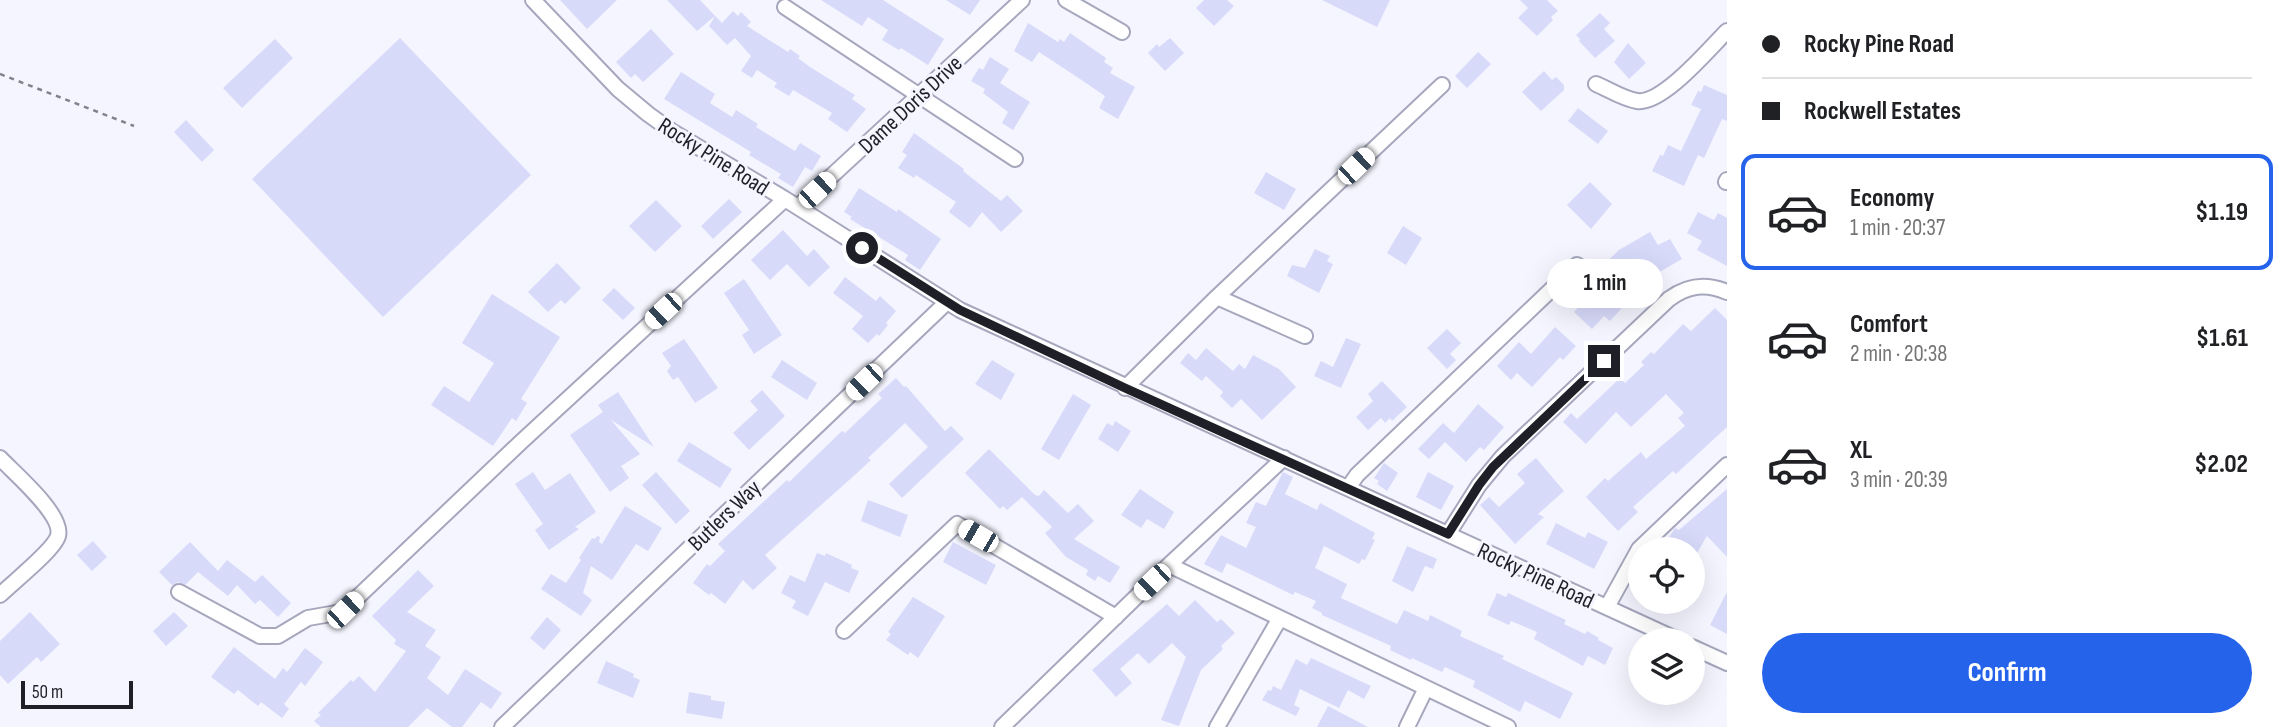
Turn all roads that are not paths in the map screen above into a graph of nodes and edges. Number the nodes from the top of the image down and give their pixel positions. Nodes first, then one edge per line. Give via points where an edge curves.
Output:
1 (533, 0) edge
2 (1022, 0) edge
3 (1066, 0) edge
4 (785, 7) dead end
5 (1727, 31) edge
6 (1122, 32) dead end
7 (1596, 83) dead end
8 (1442, 85) dead end
9 (919, 96) junction
10 (1015, 159) dead end
11 (785, 199) junction
12 (798, 208) junction
13 (1577, 265) dead end
14 (1727, 292) edge
15 (1217, 297) junction
16 (947, 302) junction
17 (1305, 336) dead end
18 (1125, 388) junction
19 (0, 458) edge
20 (1284, 458) junction
21 (1727, 465) edge
22 (1348, 488) junction
23 (1448, 534) junction
24 (1169, 565) junction
25 (179, 592) dead end
26 (0, 594) edge
27 (1606, 607) junction
28 (1116, 617) junction
29 (1280, 618) junction
30 (1652, 628) edge
31 (844, 631) dead end
32 (1705, 653) edge
33 (1727, 663) edge
34 (1426, 688) junction
35 (502, 727) edge
36 (1002, 727) edge
37 (1217, 727) edge
38 (1407, 727) edge
39 (1508, 727) edge

1 - 11 street, Rocky Pine Road via 632,102
2 - 9 street, Dame Doris Drive
3 - 6 street
4 - 9 street
5 - 7 street via 1650,100 1633,101
8 - 15 street
9 - 10 street
9 - 12 street, Dame Doris Drive
11 - 12 street, Rocky Pine Road
11 - 25 street via 342,612 308,618 278,636 260,636
12 - 16 street, Rocky Pine Road
13 - 22 street
14 - 23 street via 1701,286 1670,299 1503,456
15 - 17 street
15 - 18 street
16 - 18 street, Rocky Pine Road
16 - 35 street, Butlers Way
18 - 20 street, Rocky Pine Road
19 - 26 street via 46,506 59,529 50,548
20 - 22 street, Rocky Pine Road
20 - 24 street
21 - 27 street via 1639,549
22 - 23 street, Rocky Pine Road
23 - 27 street, Rocky Pine Road
24 - 28 street
24 - 29 street
27 - 30 street, Rocky Pine Road
28 - 31 street via 957,524
28 - 36 street
29 - 34 street
29 - 37 street
32 - 33 street
34 - 38 street
34 - 39 street

